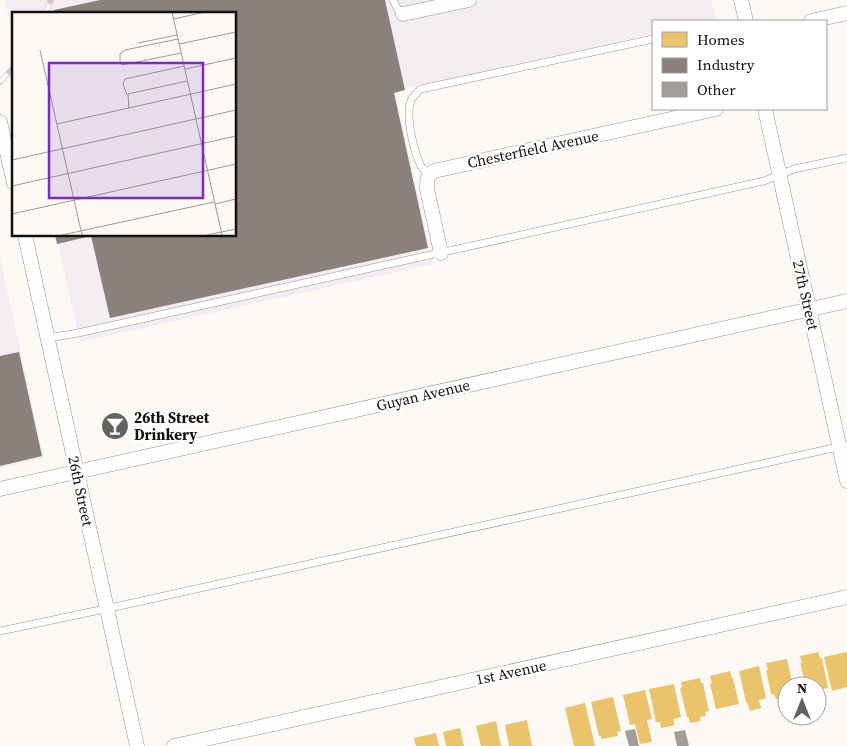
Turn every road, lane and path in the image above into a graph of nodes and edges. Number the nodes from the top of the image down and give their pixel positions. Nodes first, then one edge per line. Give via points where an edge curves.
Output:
1 (393, 0) edge
2 (468, 0) edge
3 (741, 0) edge
4 (847, 13) edge
5 (403, 14) joint
6 (743, 20) edge
7 (816, 20) edge
8 (652, 39) edge
9 (711, 110) edge
10 (765, 110) edge
11 (0, 122) edge
12 (847, 158) edge
13 (12, 174) edge
14 (428, 175) junction
15 (779, 175) junction
16 (25, 236) edge
17 (441, 253) junction
18 (847, 301) edge
19 (810, 309) junction
20 (48, 338) junction
21 (843, 446) edge
22 (77, 472) junction
23 (847, 481) edge
24 (0, 489) edge
25 (847, 597) edge
26 (107, 609) junction
27 (0, 631) edge
28 (137, 746) edge
29 (174, 746) edge

1 - 5 lane
2 - 5 street
3 - 6 street
4 - 7 street
8 - 14 lane via 421,90 411,100 409,118 418,156
9 - 14 street, Chesterfield Avenue via 434,171
10 - 15 street, 27th Street
11 - 13 street
12 - 15 lane
14 - 17 street via 427,189
15 - 17 lane
15 - 19 street, 27th Street
16 - 20 street, 26th Street
17 - 20 lane
18 - 19 street, Guyan Avenue
19 - 21 street, 27th Street
19 - 22 street, Guyan Avenue
20 - 22 street, 26th Street
21 - 23 street, 27th Street
21 - 26 lane
22 - 24 street, Guyan Avenue
22 - 26 street, 26th Street
25 - 29 street, 1st Avenue
26 - 27 lane
26 - 28 street, 26th Street

